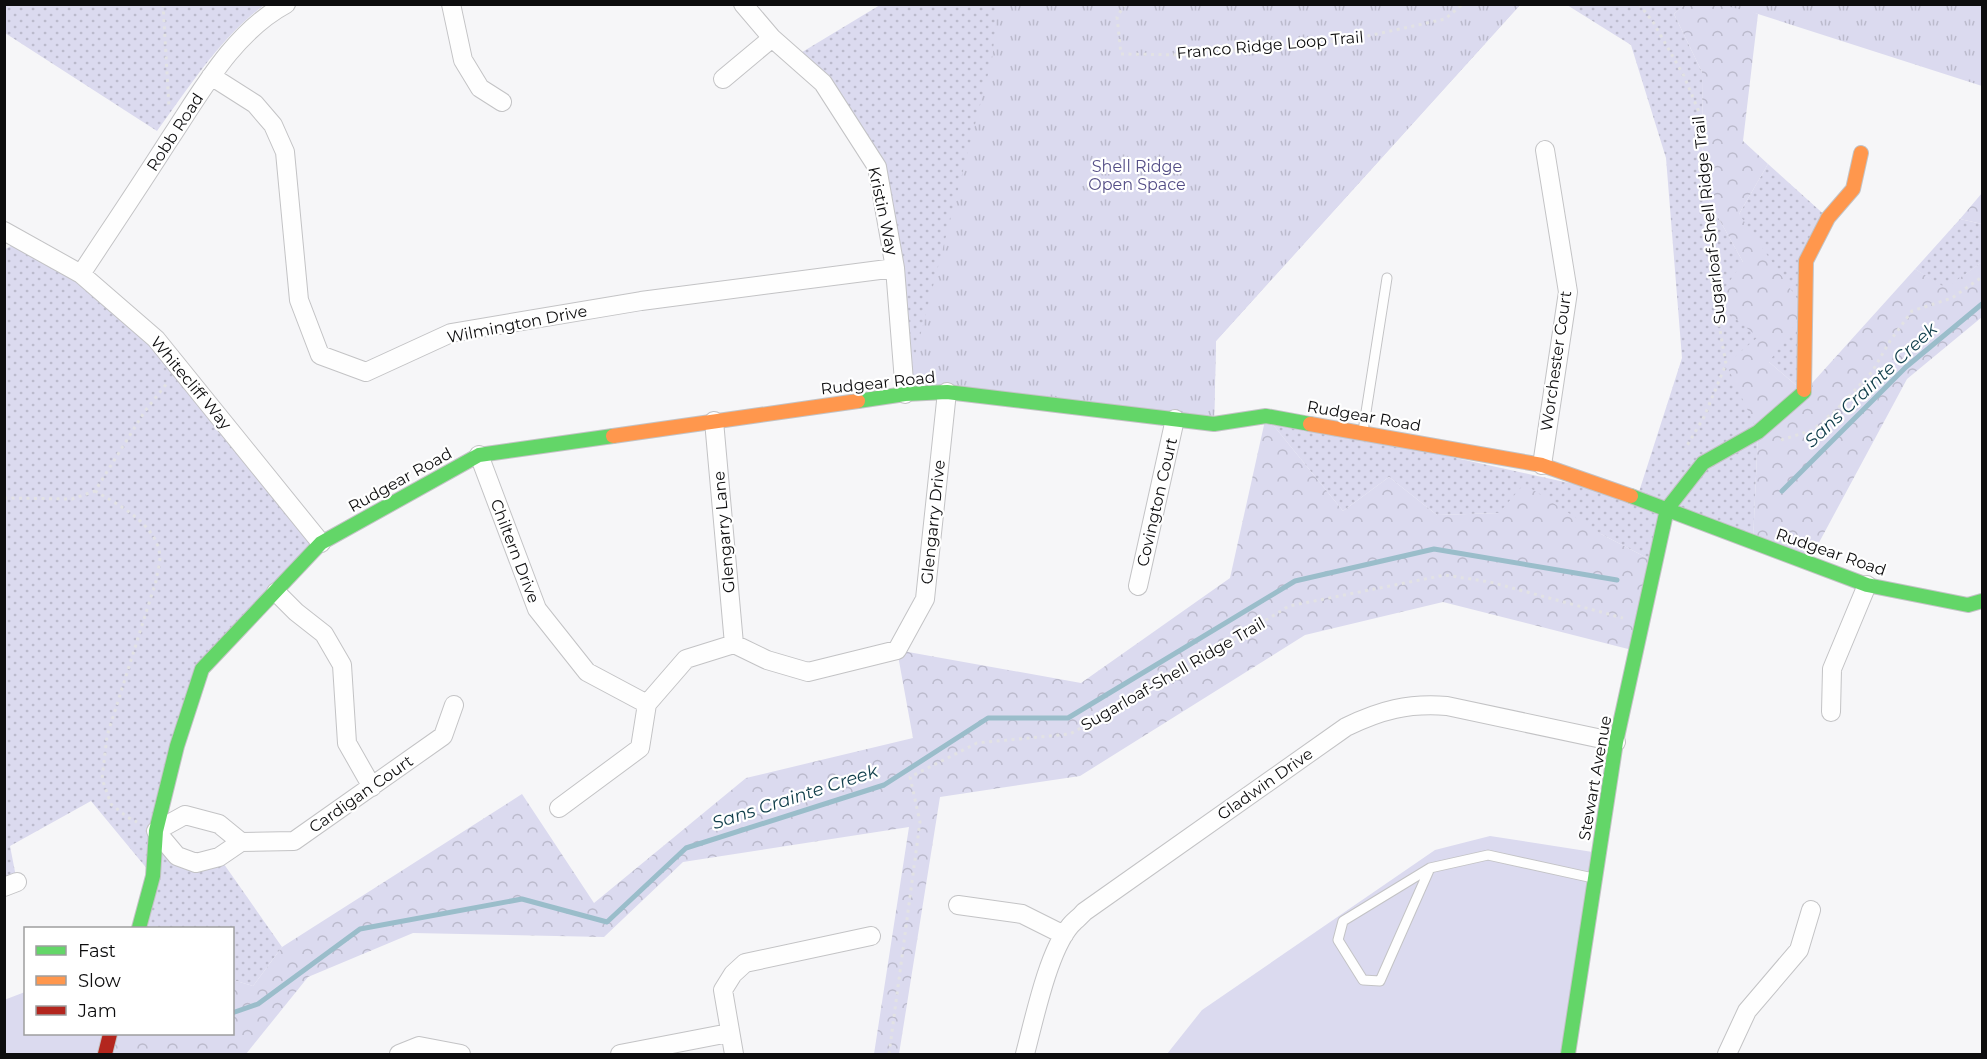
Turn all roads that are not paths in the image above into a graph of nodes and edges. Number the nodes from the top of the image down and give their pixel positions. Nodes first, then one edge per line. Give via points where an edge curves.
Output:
1 (286, 4) edge
2 (451, 4) edge
3 (742, 4) edge
4 (772, 38) junction
5 (212, 76) junction
6 (723, 79) dead end
7 (502, 102) dead end
8 (1545, 150) dead end
9 (1861, 153) dead end
10 (4, 231) edge
11 (896, 268) junction
12 (81, 274) junction
13 (1388, 278) dead end
14 (947, 392) junction
15 (905, 394) junction
16 (1176, 419) junction
17 (714, 421) junction
18 (1363, 433) junction
19 (479, 455) junction
20 (1542, 465) junction
21 (1667, 509) junction
22 (321, 543) junction
23 (1867, 585) junction
24 (1138, 586) dead end
25 (276, 591) junction
26 (1983, 601) edge
27 (734, 644) junction
28 (647, 704) junction
29 (454, 705) dead end
30 (1831, 711) dead end
31 (1616, 742) junction
32 (372, 787) junction
33 (560, 808) dead end
34 (156, 831) junction
35 (241, 842) junction
36 (1430, 868) junction
37 (1595, 879) junction
38 (958, 905) dead end
39 (1810, 910) dead end
40 (139, 927) edge
41 (1064, 935) junction
42 (871, 936) dead end
43 (729, 1034) junction
44 (110, 1035) edge
45 (105, 1054) edge
46 (399, 1054) edge
47 (461, 1054) edge
48 (620, 1054) edge
49 (734, 1054) edge
50 (1025, 1054) edge
51 (1568, 1054) edge
52 (1727, 1054) edge

1 - 5 street, Robb Road via 243,37
2 - 7 street via 463,60 480,88
3 - 4 street, Kristin Way
4 - 6 street
4 - 11 street, Kristin Way via 823,83 877,167
5 - 11 street, Wilmington Drive via 255,104 273,124 285,152 299,300 320,355 366,372 451,333 641,301
5 - 12 street, Robb Road
8 - 20 street, Worchester Court via 1568,292
9 - 21 street via 1853,189 1828,218 1806,261 1804,393 1758,432 1703,463
10 - 12 street, Whitecliff Way
11 - 15 street, Kristin Way
12 - 22 street, Whitecliff Way via 156,339
13 - 18 lane
14 - 15 street, Rudgear Road
14 - 16 street, Rudgear Road
14 - 27 street, Glengarry Drive via 925,598 897,650 808,672 767,660
15 - 17 street, Rudgear Road
16 - 18 street, Rudgear Road via 1214,424 1266,416
16 - 24 street, Covington Court
17 - 19 street, Rudgear Road
17 - 27 street, Glengarry Lane
18 - 20 street, Rudgear Road
19 - 22 street, Rudgear Road
19 - 28 street, Chiltern Drive via 537,609 587,672
20 - 21 street, Rudgear Road
21 - 23 street, Rudgear Road
21 - 31 street, Stewart Avenue
22 - 25 street, Rudgear Road
23 - 26 street, Rudgear Road via 1968,605
23 - 30 street via 1832,669
25 - 32 street via 324,634 342,664 347,743
25 - 34 street, Rudgear Road via 202,669 177,746
27 - 28 street via 686,659
28 - 33 street via 640,748
29 - 32 street, Cardigan Court via 443,736
31 - 37 street, Stewart Avenue
31 - 41 street, Gladwin Drive via 1447,706 1407,706 1368,717 1346,727 1084,912
32 - 35 street, Cardigan Court via 294,841
34 - 35 street via 185,815 219,824
34 - 35 street, Cardigan Court via 177,856 196,862 219,856
34 - 40 street, Rudgear Road via 153,876
36 - 36 lane via 1343,921 1338,940 1363,980 1380,981
36 - 37 lane via 1488,855
37 - 51 street, Stewart Avenue
38 - 41 street via 1022,914
39 - 52 street via 1799,950 1747,1011
41 - 50 street, Gladwin Drive via 1046,977
42 - 43 street via 746,963 723,990
43 - 48 street
43 - 49 street
44 - 45 street
46 - 47 street via 419,1046

